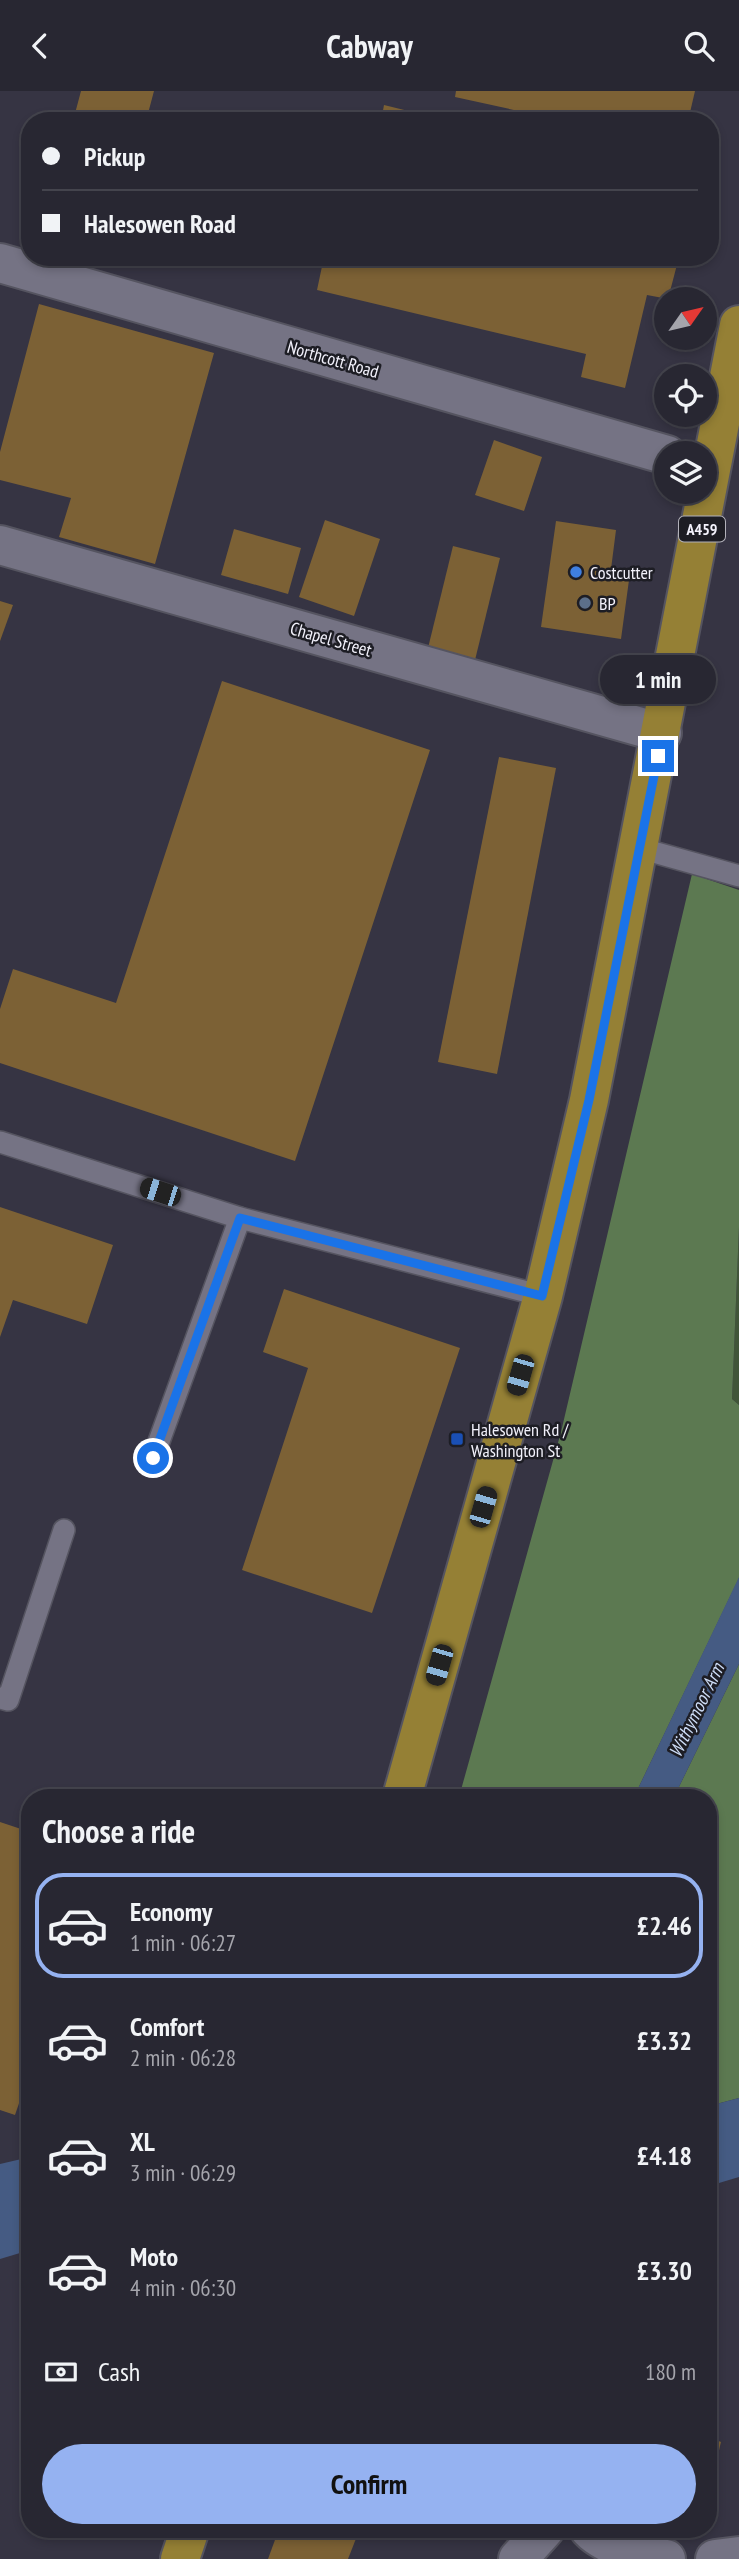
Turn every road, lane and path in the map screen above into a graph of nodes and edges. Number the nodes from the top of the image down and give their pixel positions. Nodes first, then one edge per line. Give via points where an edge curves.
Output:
1 (0, 263) edge
2 (739, 325) edge
3 (714, 441) edge
4 (654, 450) edge
5 (702, 504) edge
6 (0, 545) edge
7 (662, 733) junction
8 (639, 848) junction
9 (739, 876) edge
10 (0, 1142) edge
11 (240, 1218) junction
12 (542, 1296) junction
13 (153, 1458) dead end
14 (64, 1530) dead end
15 (0, 1698) edge
16 (404, 1789) edge
17 (187, 2538) edge
18 (537, 2538) edge
19 (600, 2538) edge
20 (739, 2556) edge
21 (180, 2559) edge
22 (517, 2559) edge
23 (666, 2559) edge
24 (715, 2559) edge

1 - 4 street, Northcott Road
2 - 3 main road, A459
5 - 7 main road, A459
6 - 7 street, Chapel Street
7 - 8 main road, A459
8 - 9 lane
8 - 12 main road, A459 via 589,1100
10 - 11 lane
11 - 12 lane
11 - 13 lane
12 - 16 main road, A459
14 - 15 lane via 8,1700
17 - 21 main road
18 - 22 street
19 - 23 street
20 - 24 street

